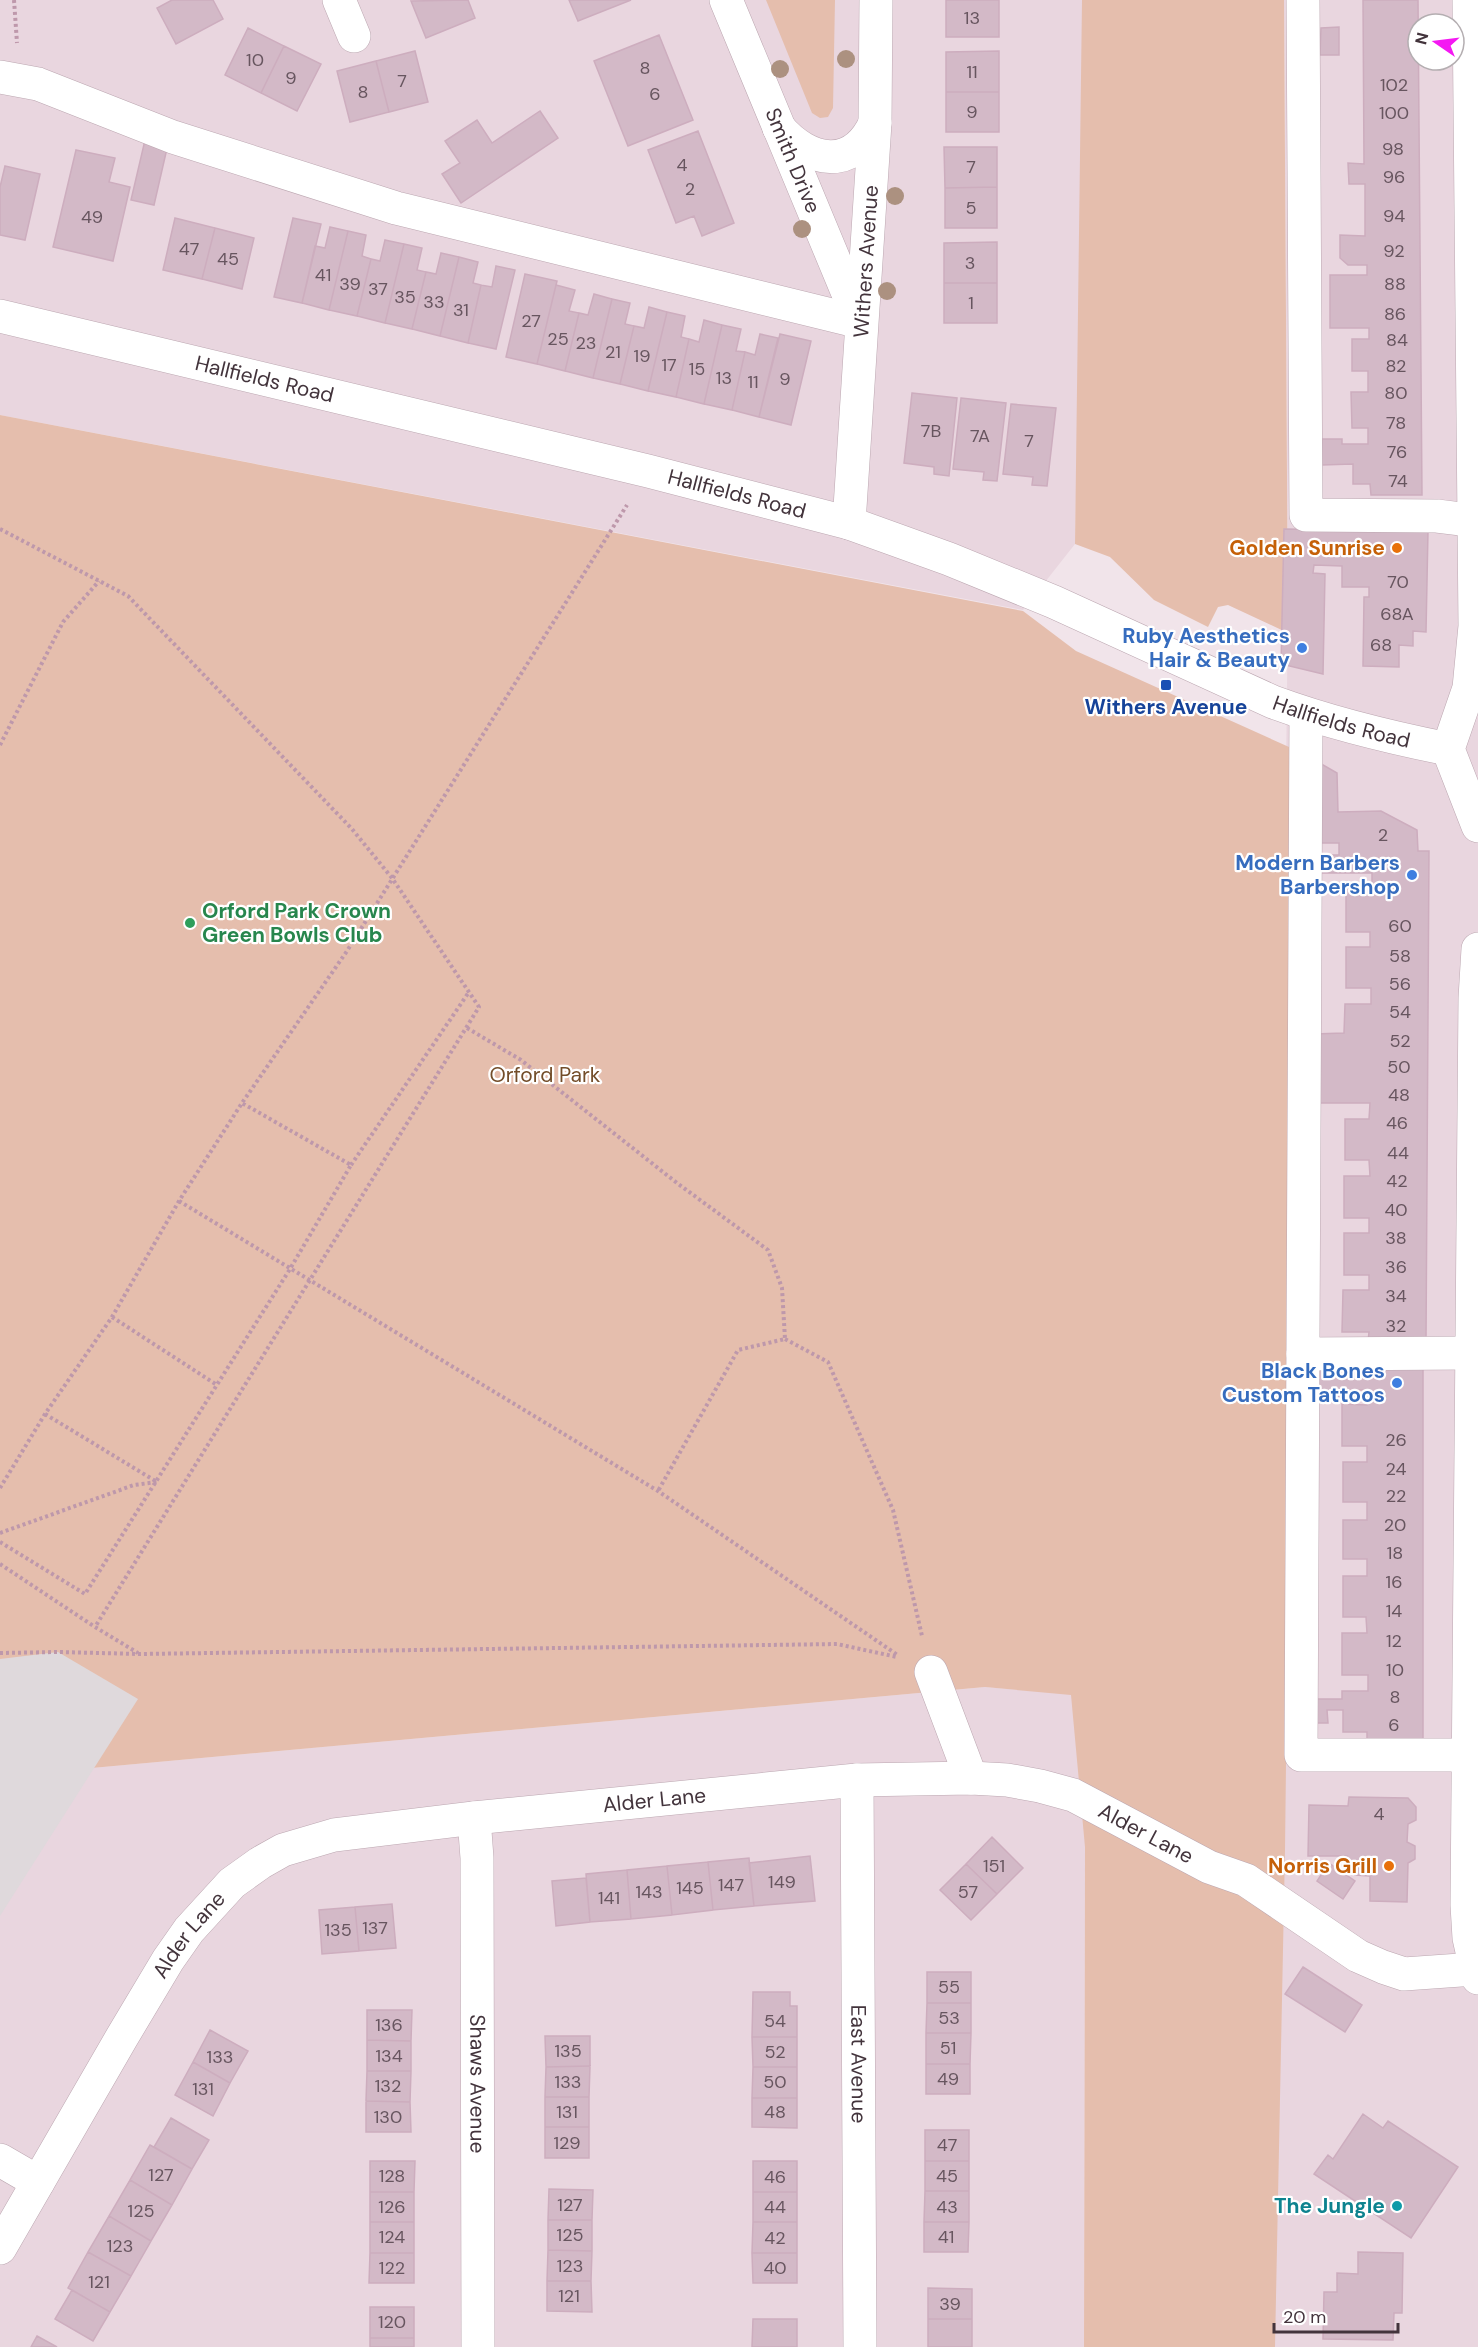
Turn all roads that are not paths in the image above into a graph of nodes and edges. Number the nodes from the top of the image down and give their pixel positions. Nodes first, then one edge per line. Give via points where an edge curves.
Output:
1 (339, 0) edge
2 (726, 0) edge
3 (876, 0) edge
4 (1303, 0) edge
5 (1469, 0) edge
6 (354, 36) dead end
7 (0, 77) edge
8 (875, 123) junction
9 (778, 126) junction
10 (1474, 140) edge
11 (0, 316) edge
12 (860, 322) junction
13 (1476, 521) edge
14 (849, 523) junction
15 (1306, 714) junction
16 (1448, 749) junction
17 (1478, 826) edge
18 (1478, 949) edge
19 (1471, 1353) junction
20 (1303, 1354) junction
21 (931, 1672) road end
22 (1469, 1755) junction
23 (971, 1778) junction
24 (857, 1780) junction
25 (474, 1818) junction
26 (1477, 1974) edge
27 (0, 2160) edge
28 (38, 2182) junction
29 (0, 2248) edge
30 (478, 2347) edge
31 (860, 2347) edge

1 - 6 street
2 - 9 street, Smith Drive
3 - 8 street, Withers Avenue
4 - 13 street via 1306,514 1437,516
5 - 10 street
7 - 12 street via 38,84 173,137 396,207
8 - 9 street via 860,147 831,157 803,150
8 - 12 street, Withers Avenue
9 - 12 street, Smith Drive
10 - 13 street
11 - 14 street, Hallfields Road
12 - 14 street, Withers Avenue
13 - 16 street via 1469,688
14 - 15 street, Hallfields Road via 1054,602
15 - 16 street, Hallfields Road via 1378,735
15 - 20 street
16 - 17 street
18 - 19 street
19 - 20 street
19 - 22 street
20 - 22 street via 1301,1755
21 - 23 street
22 - 26 street via 1467,1905
23 - 24 street, Alder Lane
23 - 26 street, Alder Lane via 1040,1786 1073,1795 1209,1867 1246,1880 1358,1956 1383,1967 1404,1974
24 - 25 street, Alder Lane
24 - 31 street, East Avenue
25 - 28 street, Alder Lane via 369,1830 309,1842 283,1850 232,1883 189,1930 168,1960
25 - 30 street, Shaws Avenue
27 - 28 street
28 - 29 street, Alder Lane

